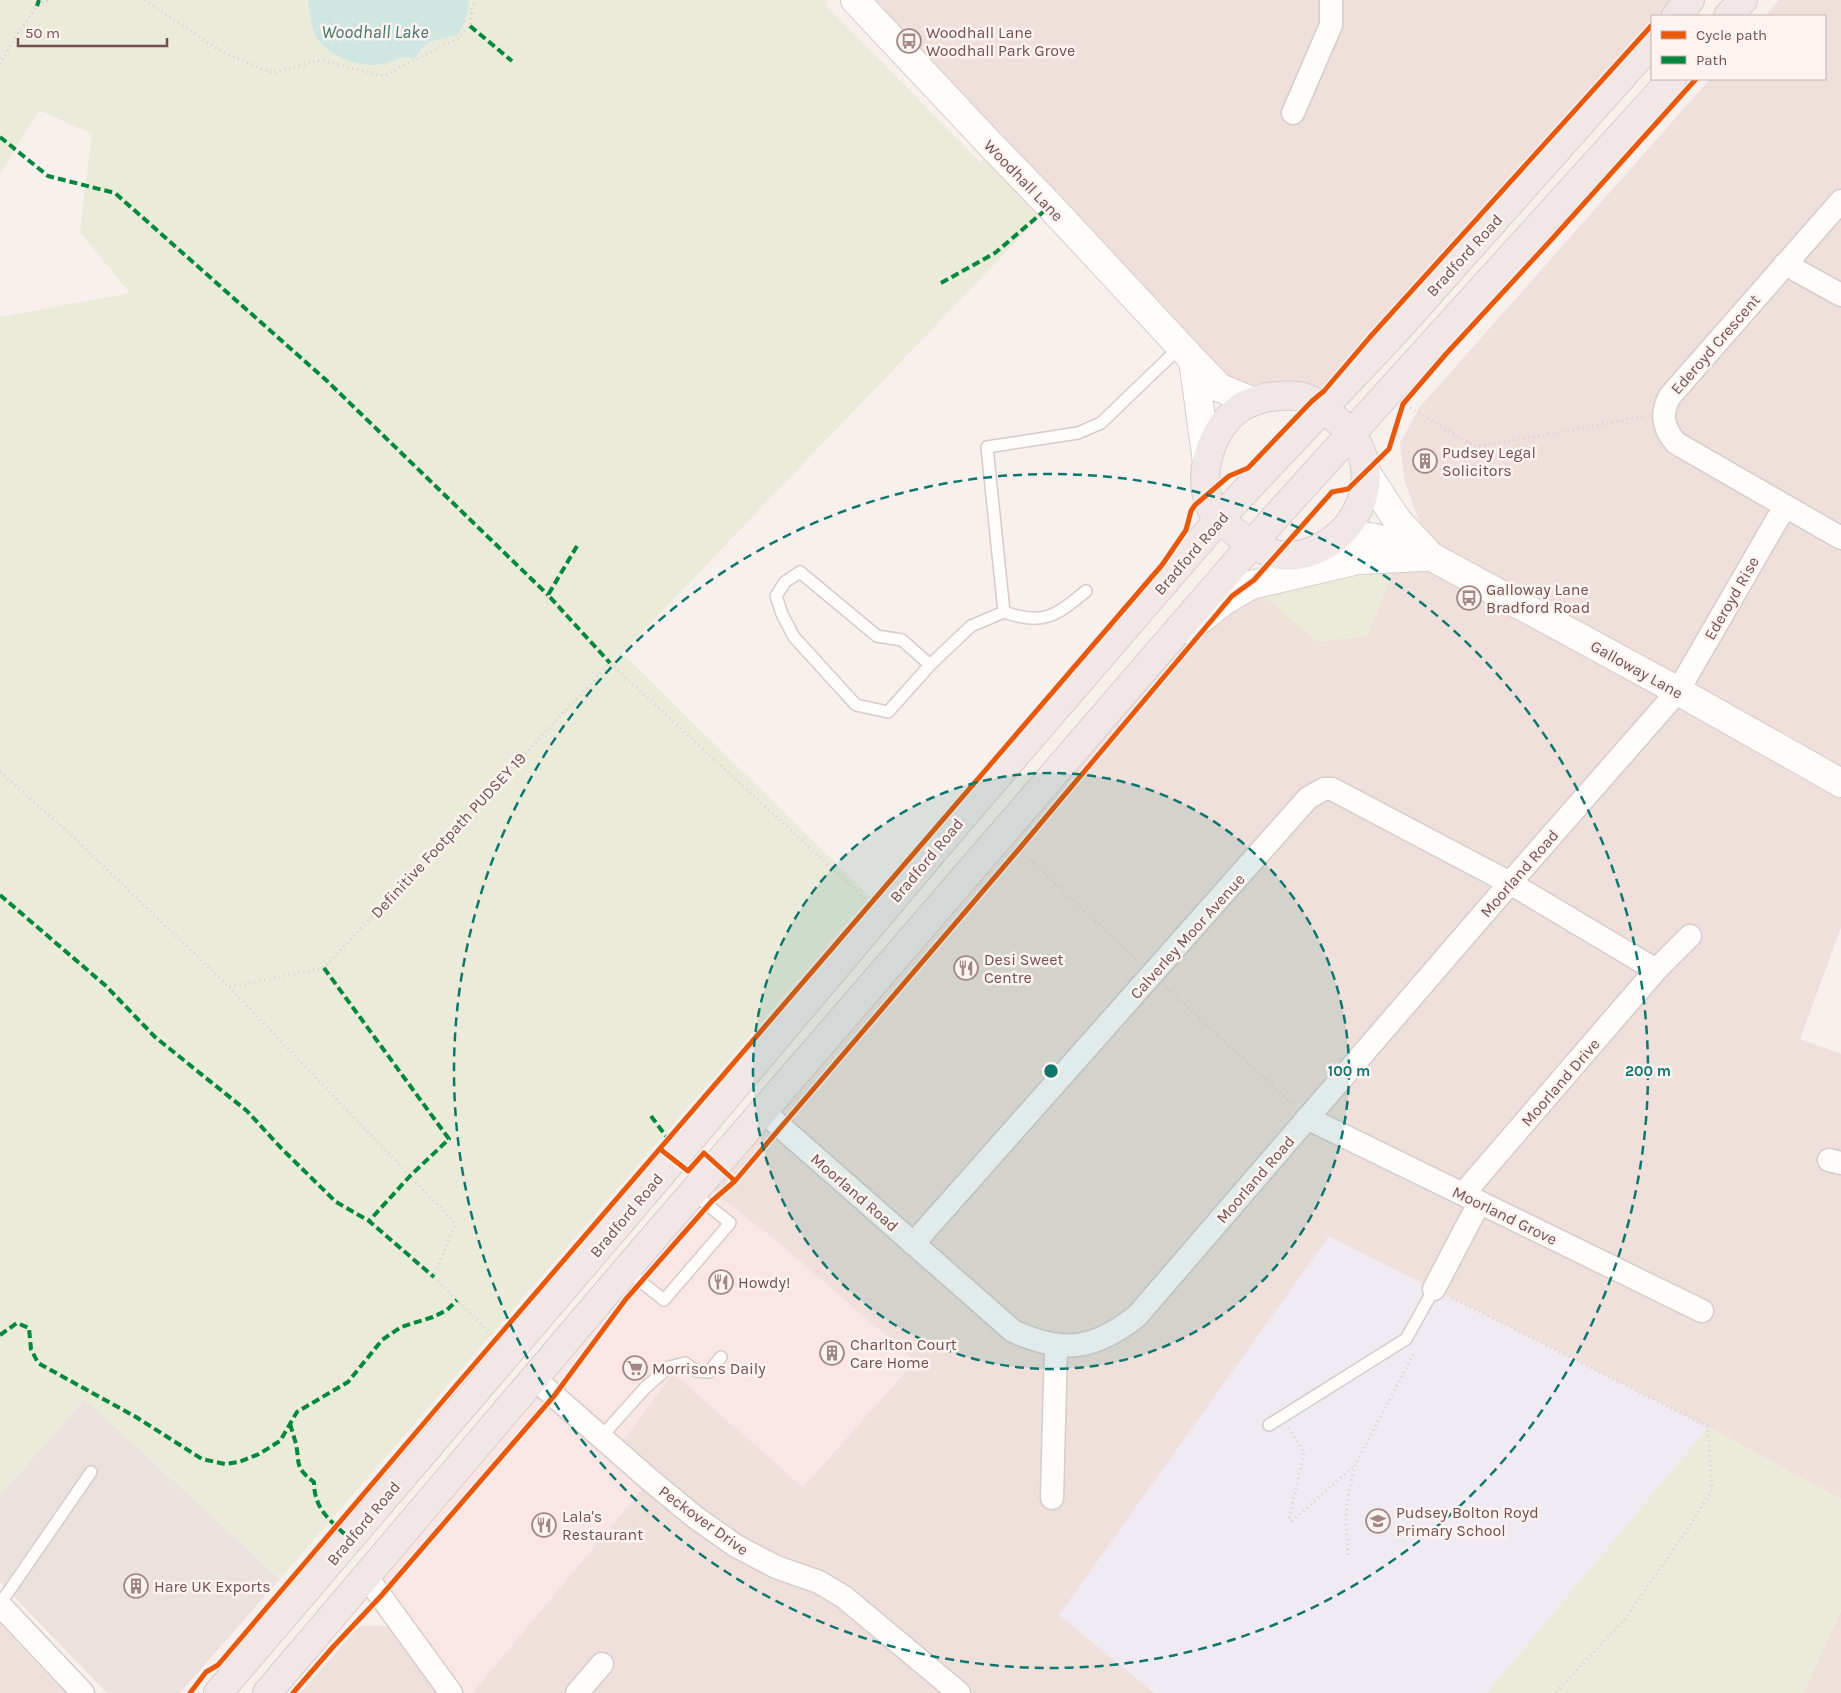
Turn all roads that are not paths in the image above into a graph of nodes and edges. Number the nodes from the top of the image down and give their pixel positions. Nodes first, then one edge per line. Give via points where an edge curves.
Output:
1 (854, 0) edge
2 (1331, 0) edge
3 (1690, 0) edge
4 (1743, 0) edge
5 (1677, 15) edge
6 (1729, 15) edge
7 (1651, 44) edge
8 (1671, 80) edge
9 (1293, 113) dead end
10 (1841, 201) edge
11 (1785, 264) junction
12 (1841, 295) edge
13 (1187, 354) junction
14 (1252, 401) junction
15 (1323, 408) junction
16 (1352, 434) junction
17 (1207, 462) junction
18 (1367, 474) junction
19 (1785, 506) junction
20 (1219, 519) junction
21 (1340, 534) junction
22 (1841, 538) edge
23 (1252, 545) junction
24 (1432, 557) junction
25 (1086, 591) dead end
26 (1004, 612) junction
27 (1165, 646) junction
28 (930, 665) junction
29 (1678, 691) junction
30 (1841, 783) edge
31 (1510, 883) junction
32 (1690, 936) dead end
33 (1656, 970) junction
34 (764, 1112) junction
35 (1307, 1118) junction
36 (693, 1193) junction
37 (1471, 1199) junction
38 (913, 1244) junction
39 (626, 1270) junction
40 (1434, 1289) joint
41 (1702, 1311) dead end
42 (1056, 1345) junction
43 (721, 1357) dead end
44 (534, 1379) junction
45 (1269, 1425) dead end
46 (601, 1437) junction
47 (91, 1472) dead end
48 (1052, 1498) dead end
49 (366, 1576) junction
50 (3, 1611) edge
51 (602, 1664) dead end
52 (83, 1693) edge
53 (218, 1693) edge
54 (267, 1693) edge
55 (451, 1693) edge
56 (577, 1693) edge
57 (959, 1693) edge

1 - 13 main road, Woodhall Lane
2 - 9 street via 1331,25
3 - 5 highway
4 - 6 highway
7 - 15 highway, Bradford Road via 1395,332
8 - 16 highway
10 - 11 street, Ederoyd Crescent
11 - 12 street
11 - 19 street, Ederoyd Crescent via 1670,396 1663,413 1668,434 1676,443
13 - 14 main road, Woodhall Lane via 1220,388
13 - 17 main road
13 - 26 lane via 1101,423 1078,433 987,446
14 - 15 highway via 1268,397 1304,397
14 - 17 highway via 1219,429
15 - 16 highway
15 - 20 highway, Bradford Road
16 - 18 highway via 1360,447
16 - 23 highway
17 - 20 highway via 1205,479 1208,494 1212,510
18 - 21 highway via 1362,501
18 - 24 main road, Galloway Lane via 1397,520
19 - 22 street, Ederoyd Crescent
19 - 29 street, Ederoyd Rise
20 - 23 highway
20 - 53 highway, Bradford Road
21 - 23 highway via 1317,549 1289,556 1270,553
21 - 24 main road, Galloway Lane via 1392,541
23 - 27 highway
24 - 27 main road via 1358,560 1251,585 1224,601
24 - 29 main road, Galloway Lane
25 - 26 lane via 1052,616 1020,618
26 - 28 lane via 971,626
27 - 34 highway
28 - 28 lane via 888,712 856,705 794,637 776,596 785,582 800,572 877,636 902,640
29 - 30 main road, Galloway Lane
29 - 31 street, Moorland Road
31 - 33 street
31 - 35 street, Moorland Road
31 - 38 street, Calverley Moor Avenue via 1332,789 1315,793
32 - 33 street, Moorland Drive
33 - 37 street, Moorland Drive
34 - 36 highway
34 - 38 street, Moorland Road
35 - 37 street, Moorland Grove
35 - 42 street, Moorland Road via 1137,1316 1097,1340
36 - 39 highway
36 - 39 lane via 730,1223 664,1300
37 - 40 street, Moorland Drive
37 - 41 street, Moorland Grove
38 - 42 street, Moorland Road via 1012,1331 1034,1341
39 - 44 highway
40 - 45 lane via 1406,1339
42 - 48 street
43 - 46 lane via 709,1372 696,1371 685,1362 669,1367 645,1388
44 - 46 street, Peckover Drive
44 - 49 highway
46 - 57 street, Peckover Drive via 695,1517 736,1546 776,1567 820,1582 844,1597
47 - 50 lane
49 - 54 highway
49 - 55 street
50 - 52 street
51 - 56 street

